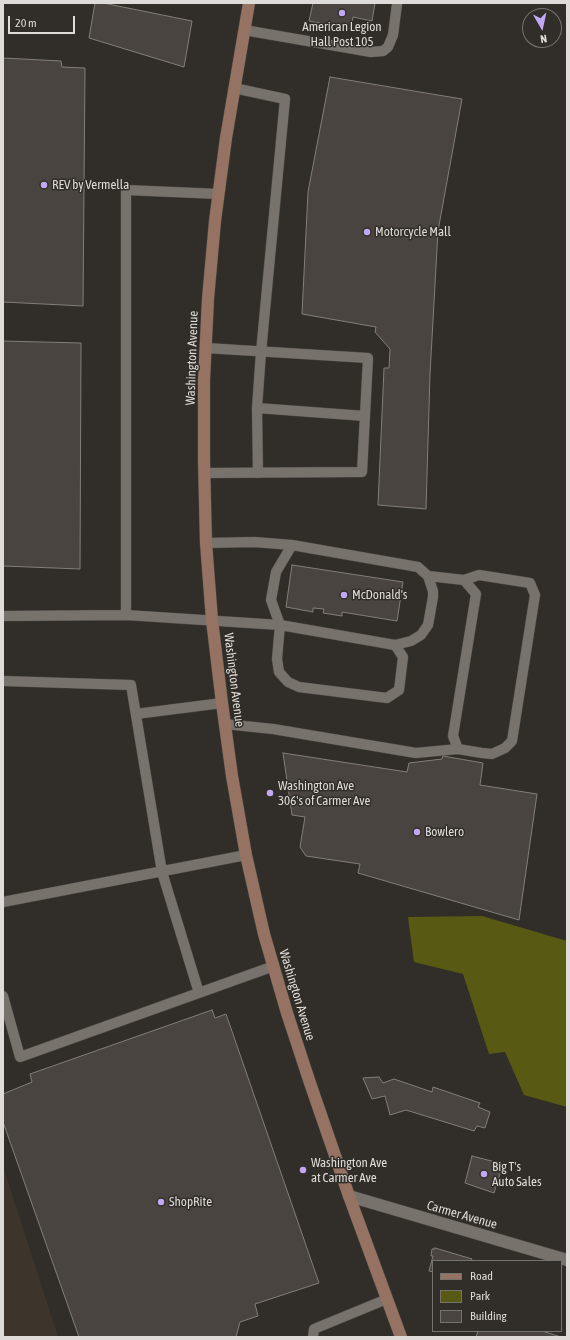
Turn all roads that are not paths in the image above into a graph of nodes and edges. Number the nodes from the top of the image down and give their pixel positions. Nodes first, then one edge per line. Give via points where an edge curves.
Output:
1 (249, 3) edge
2 (397, 4) edge
3 (244, 30) junction
4 (234, 88) junction
5 (219, 194) junction
6 (206, 348) junction
7 (261, 352) junction
8 (257, 408) junction
9 (365, 416) junction
10 (204, 473) junction
11 (258, 473) junction
12 (206, 543) junction
13 (292, 545) junction
14 (428, 576) junction
15 (464, 580) junction
16 (126, 615) junction
17 (3, 616) edge
18 (212, 620) junction
19 (280, 625) junction
20 (395, 645) junction
21 (3, 681) edge
22 (222, 704) junction
23 (136, 714) junction
24 (225, 724) junction
25 (458, 749) junction
26 (246, 855) junction
27 (162, 872) junction
28 (3, 902) edge
29 (274, 966) junction
30 (199, 993) junction
31 (3, 996) edge
32 (349, 1196) junction
33 (567, 1260) edge
34 (387, 1299) junction
35 (313, 1337) edge
36 (401, 1337) edge

1 - 3 main road, Washington Avenue
2 - 3 lane via 393,35 388,47 383,51 371,52
3 - 4 main road, Washington Avenue
4 - 5 main road, Washington Avenue
4 - 7 lane via 285,99
5 - 6 main road, Washington Avenue via 208,299
5 - 16 lane via 126,190
6 - 7 lane
6 - 10 main road, Washington Avenue
7 - 8 lane
7 - 9 lane via 368,358
8 - 9 lane
8 - 11 lane
9 - 11 lane via 362,472
10 - 11 lane
10 - 12 main road, Washington Avenue
12 - 13 lane via 254,542
12 - 18 main road, Washington Avenue
13 - 14 lane via 418,567
13 - 19 lane via 276,572 271,600
14 - 15 lane
14 - 20 lane via 433,597 428,625 421,635 411,641
15 - 25 lane via 476,594 453,736
15 - 25 lane via 479,575 530,583 535,595 512,741 505,748 492,754
16 - 17 lane
16 - 18 lane
18 - 19 lane
18 - 22 main road, Washington Avenue
19 - 20 lane
19 - 20 lane via 277,659 279,672 288,682 299,687 387,698 398,690 402,656
21 - 23 lane via 131,685
22 - 23 lane
22 - 24 main road, Washington Avenue
23 - 27 lane
24 - 25 lane via 273,729 416,753
24 - 26 main road, Washington Avenue
26 - 27 lane
26 - 29 main road, Washington Avenue
27 - 28 lane
27 - 30 lane
29 - 30 lane
29 - 32 main road, Washington Avenue
30 - 31 lane via 20,1056
32 - 33 street, Carmer Avenue
32 - 34 main road, Washington Avenue
34 - 35 lane via 314,1330
34 - 36 main road, Washington Avenue

